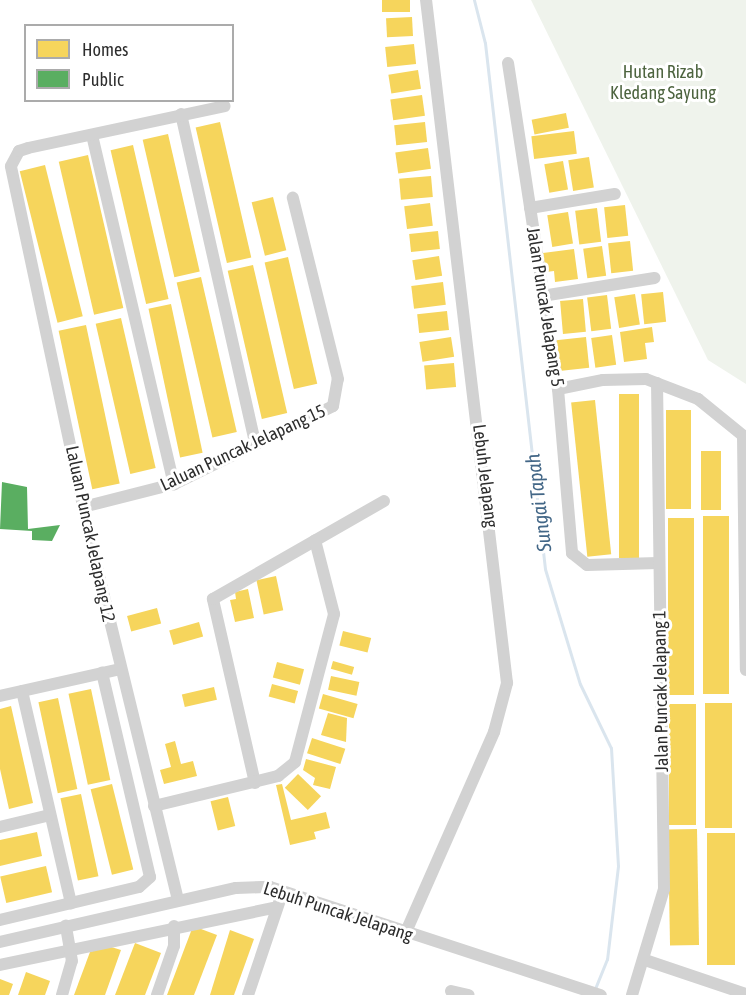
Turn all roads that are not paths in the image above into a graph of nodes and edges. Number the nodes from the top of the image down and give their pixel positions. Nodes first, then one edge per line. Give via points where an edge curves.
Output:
1 (426, 0) edge
2 (508, 63) dead end
3 (225, 106) dead end
4 (181, 114) junction
5 (92, 135) junction
6 (615, 194) dead end
7 (293, 198) dead end
8 (530, 208) junction
9 (655, 278) dead end
10 (542, 296) junction
11 (657, 383) junction
12 (558, 389) junction
13 (745, 437) edge
14 (255, 443) junction
15 (174, 484) junction
16 (384, 501) dead end
17 (83, 507) junction
18 (315, 540) junction
19 (658, 563) junction
20 (120, 669) junction
21 (746, 670) edge
22 (102, 674) junction
23 (22, 691) junction
24 (0, 696) edge
25 (255, 783) junction
26 (154, 806) junction
27 (50, 814) junction
28 (0, 827) edge
29 (283, 891) junction
30 (178, 900) junction
31 (71, 903) junction
32 (278, 907) junction
33 (0, 920) edge
34 (66, 926) junction
35 (174, 926) junction
36 (405, 934) junction
37 (0, 942) edge
38 (73, 947) junction
39 (645, 960) junction
40 (0, 965) edge
41 (451, 991) dead end
42 (746, 994) edge
43 (62, 995) edge
44 (157, 995) edge
45 (248, 995) edge
46 (469, 995) edge
47 (601, 995) edge
48 (632, 995) edge

1 - 36 street, Lebuh Jelapang via 507,683 494,732
2 - 8 street, Jalan Puncak Jelapang 5
3 - 4 street
4 - 5 street
4 - 14 street
5 - 15 street
5 - 17 street, Laluan Puncak Jelapang 12 via 19,151 11,166
6 - 8 street
7 - 14 street, Laluan Puncak Jelapang 15 via 339,393 333,406
8 - 10 street, Jalan Puncak Jelapang 5
9 - 10 street
10 - 12 street, Jalan Puncak Jelapang 5
11 - 12 street via 627,377
11 - 13 street via 698,399
11 - 19 street, Jalan Puncak Jelapang 1
12 - 19 street, Jalan Puncak Jelapang 5 via 572,553 587,565
13 - 21 street
14 - 15 street, Laluan Puncak Jelapang 15
15 - 17 street, Laluan Puncak Jelapang 15
16 - 18 street
17 - 20 street, Laluan Puncak Jelapang 12
18 - 25 street via 332,600 333,624 296,762 289,772
18 - 25 street via 213,599
19 - 39 street, Jalan Puncak Jelapang 1 via 664,889
20 - 22 street
20 - 26 street, Laluan Puncak Jelapang 12
22 - 23 street
22 - 31 street via 150,869 139,887
23 - 24 street
23 - 27 street
25 - 26 street
26 - 30 street, Laluan Puncak Jelapang 12
27 - 28 street
27 - 31 street
29 - 30 street, Lebuh Puncak Jelapang via 254,885
29 - 32 street
29 - 36 street, Lebuh Puncak Jelapang
30 - 34 street, Lebuh Puncak Jelapang
31 - 33 street
32 - 35 street
32 - 45 street
34 - 37 street, Lebuh Puncak Jelapang
34 - 38 street
35 - 38 street
35 - 44 street via 174,946
36 - 47 street, Lebuh Puncak Jelapang
38 - 40 street
38 - 43 street
39 - 42 street
39 - 48 street, Jalan Puncak Jelapang 1
41 - 46 street

